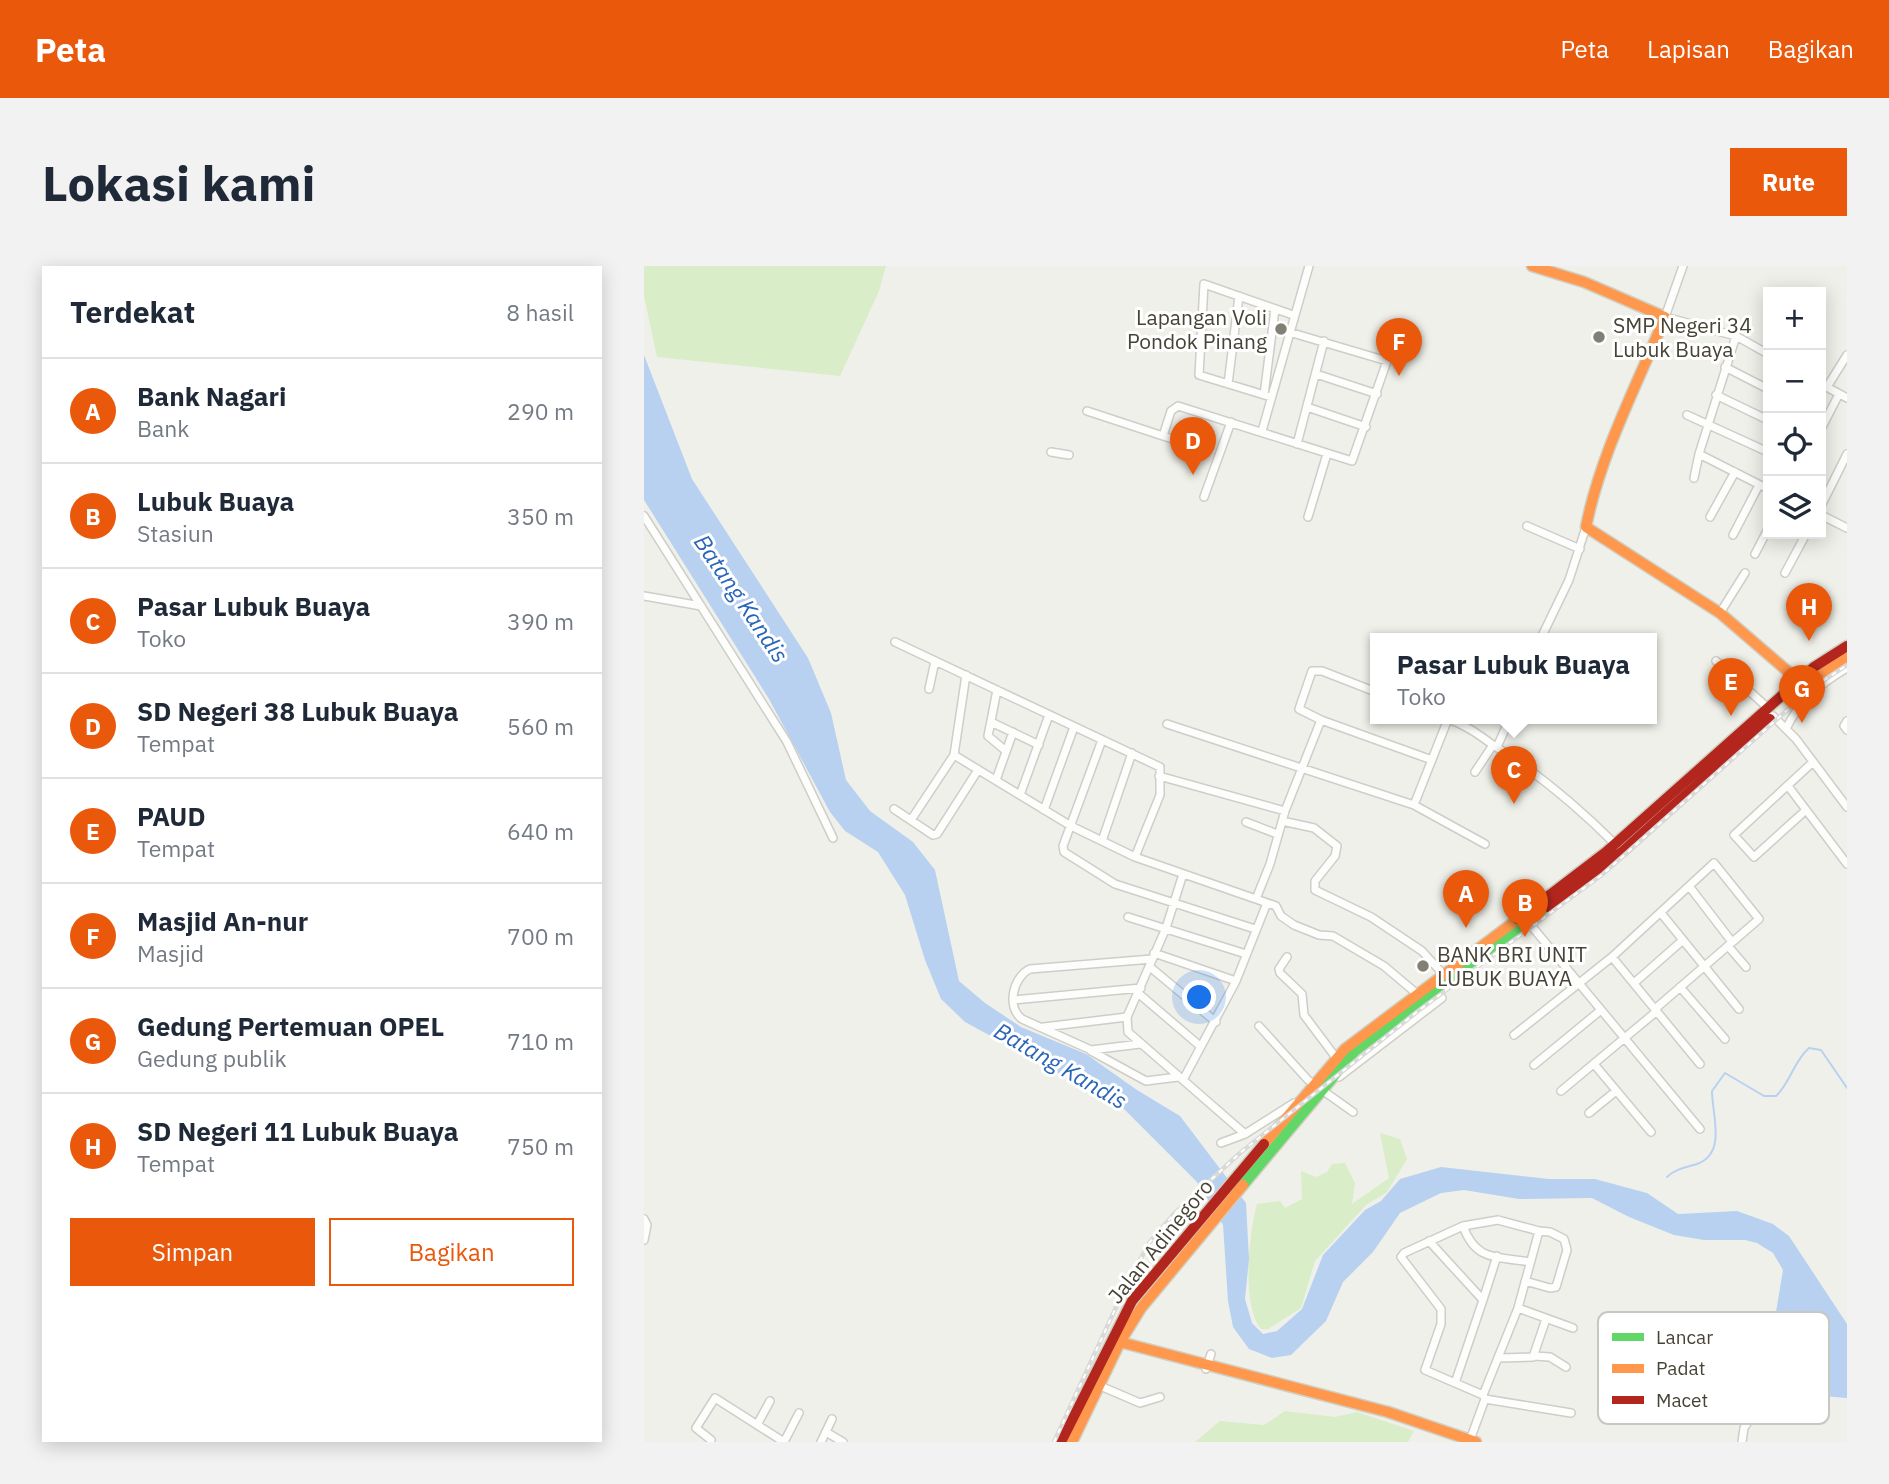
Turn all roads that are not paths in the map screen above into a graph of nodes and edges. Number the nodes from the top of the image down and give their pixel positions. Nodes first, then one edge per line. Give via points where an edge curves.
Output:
1 (1309, 266) edge
2 (1532, 266) edge
3 (1683, 266) edge
4 (1239, 296) junction
5 (1275, 309) junction
6 (1293, 315) junction
7 (1665, 317) junction
8 (1289, 332) junction
9 (1736, 336) junction
10 (1324, 341) junction
11 (1763, 351) edge
12 (1847, 355) edge
13 (1725, 367) junction
14 (1316, 374) junction
15 (1826, 383) edge
16 (1228, 384) junction
17 (1763, 386) edge
18 (1826, 387) edge
19 (1377, 394) junction
20 (1716, 395) junction
21 (1268, 396) junction
22 (1843, 396) edge
23 (1307, 407) junction
24 (1087, 411) dead end
25 (1687, 415) dead end
26 (1763, 418) edge
27 (1231, 422) junction
28 (1708, 422) junction
29 (1826, 422) edge
30 (1366, 427) junction
31 (1262, 431) junction
32 (1163, 436) junction
33 (1297, 444) junction
34 (1763, 450) edge
35 (1051, 452) dead end
36 (1328, 454) junction
37 (1699, 454) junction
38 (1847, 454) edge
39 (1069, 455) dead end
40 (1192, 463) dead end
41 (1735, 472) junction
42 (1694, 478) dead end
43 (1759, 485) junction
44 (1763, 487) edge
45 (1826, 496) edge
46 (1204, 497) dead end
47 (644, 516) edge
48 (1308, 517) dead end
49 (1710, 517) dead end
50 (1826, 518) edge
51 (1527, 526) dead end
52 (1586, 527) junction
53 (1847, 528) edge
54 (1733, 535) dead end
55 (1763, 539) edge
56 (1803, 539) edge
57 (1580, 549) junction
58 (1755, 554) dead end
59 (1745, 573) dead end
60 (1785, 573) dead end
61 (644, 596) edge
62 (701, 606) junction
63 (1720, 613) junction
64 (1543, 633) edge
65 (895, 642) dead end
66 (1846, 651) edge
67 (1716, 660) dead end
68 (935, 661) junction
69 (1847, 668) edge
70 (965, 675) junction
71 (1799, 681) junction
72 (929, 689) dead end
73 (997, 690) junction
74 (1370, 690) edge
75 (1771, 713) junction
76 (1049, 715) junction
77 (1321, 720) junction
78 (991, 722) junction
79 (1847, 722) edge
80 (1167, 724) dead end
81 (1449, 724) edge
82 (1459, 724) edge
83 (1507, 724) edge
84 (1074, 727) junction
85 (1786, 729) junction
86 (1847, 730) edge
87 (1013, 732) junction
88 (1102, 740) junction
89 (1039, 745) junction
90 (1495, 746) junction
91 (1006, 751) junction
92 (1132, 753) junction
93 (954, 755) junction
94 (1432, 760) junction
95 (1813, 762) junction
96 (1303, 769) junction
97 (978, 770) junction
98 (1475, 772) dead end
99 (1159, 776) junction
100 (996, 780) junction
101 (1788, 786) junction
102 (1020, 795) junction
103 (1414, 805) junction
104 (1847, 807) edge
105 (894, 809) dead end
106 (1044, 810) junction
107 (1806, 810) junction
108 (1285, 811) junction
109 (911, 820) junction
110 (1282, 821) junction
111 (1246, 822) dead end
112 (1071, 827) junction
113 (1277, 834) junction
114 (833, 838) dead end
115 (1102, 841) junction
116 (1485, 844) dead end
117 (1615, 844) junction
118 (1135, 857) junction
119 (1847, 864) edge
120 (1183, 874) junction
121 (1689, 887) junction
122 (1256, 899) junction
123 (1175, 901) junction
124 (1267, 902) junction
125 (1661, 913) junction
126 (1128, 917) dead end
127 (1529, 923) junction
128 (1166, 928) junction
129 (1255, 929) junction
130 (1683, 940) junction
131 (1730, 944) junction
132 (1246, 954) junction
133 (1287, 957) dead end
134 (1612, 957) junction
135 (1152, 960) junction
136 (1465, 962) junction
137 (1705, 966) junction
138 (1746, 967) dead end
139 (1447, 973) junction
140 (1236, 981) junction
141 (1634, 983) junction
142 (1579, 984) junction
143 (1680, 987) junction
144 (1140, 990) junction
145 (1416, 993) junction
146 (1441, 998) dead end
147 (1013, 1000) junction
148 (1739, 1009) dead end
149 (1601, 1010) junction
150 (1656, 1010) junction
151 (1127, 1017) junction
152 (1216, 1022) junction
153 (1259, 1026) dead end
154 (1043, 1027) junction
155 (1514, 1035) dead end
156 (1626, 1038) junction
157 (1725, 1039) dead end
158 (1140, 1044) junction
159 (1200, 1045) junction
160 (1091, 1050) junction
161 (1337, 1059) junction
162 (1594, 1064) junction
163 (1700, 1064) dead end
164 (1534, 1065) dead end
165 (1181, 1078) junction
166 (1320, 1088) junction
167 (1561, 1091) dead end
168 (1616, 1091) junction
169 (1353, 1112) dead end
170 (1589, 1113) dead end
171 (1700, 1129) dead end
172 (1651, 1132) dead end
173 (1245, 1134) junction
174 (1221, 1143) dead end
175 (644, 1219) edge
176 (1463, 1226) junction
177 (1539, 1231) junction
178 (644, 1240) edge
179 (1429, 1241) junction
180 (1497, 1256) junction
181 (1530, 1262) junction
182 (1525, 1281) junction
183 (1476, 1294) junction
184 (1483, 1300) junction
185 (1518, 1308) junction
186 (1480, 1313) junction
187 (1546, 1319) junction
188 (1573, 1328) dead end
189 (1120, 1342) junction
190 (1211, 1354) dead end
191 (1534, 1356) junction
192 (1499, 1358) junction
193 (1566, 1367) dead end
194 (1206, 1369) junction
195 (1455, 1383) junction
196 (1098, 1385) junction
197 (1160, 1397) dead end
198 (1484, 1397) junction
199 (770, 1401) dead end
200 (799, 1413) dead end
201 (1571, 1413) dead end
202 (832, 1419) dead end
203 (1747, 1424) edge
204 (757, 1425) junction
205 (826, 1432) junction
206 (711, 1441) edge
207 (1473, 1441) edge
208 (821, 1442) edge
209 (843, 1442) edge
210 (1061, 1442) edge
211 (1072, 1442) edge
212 (1742, 1442) edge

1 - 6 street
2 - 7 main road via 1584,282
3 - 7 street
4 - 5 street
4 - 16 street
4 - 16 street via 1204,284 1198,370 1204,377
5 - 6 street
5 - 21 street
6 - 8 street
7 - 9 street
7 - 52 main road via 1612,446
8 - 10 street
8 - 21 street
9 - 11 street
9 - 13 street
10 - 14 street
10 - 19 street via 1387,361
12 - 15 street
13 - 17 street
13 - 20 street
14 - 19 street
14 - 23 street
16 - 21 street
18 - 22 street
19 - 30 street
20 - 26 street
20 - 28 street
21 - 31 street
22 - 29 street
23 - 30 street
23 - 33 street
24 - 32 street
25 - 28 street
27 - 31 street
27 - 32 street via 1178,406 1171,411
27 - 46 street
28 - 34 street
28 - 37 street
30 - 36 street via 1352,461
31 - 33 street
32 - 40 street via 1189,444
33 - 36 street
35 - 39 street
36 - 48 street
37 - 41 street
37 - 42 street
38 - 45 street
41 - 43 street
41 - 49 street
43 - 44 street
43 - 54 street
47 - 62 street
50 - 53 street
51 - 57 street
52 - 57 street
52 - 63 main road
55 - 58 street
56 - 60 street
57 - 64 street
59 - 63 street
61 - 62 street
62 - 114 street via 787,742
63 - 71 main road
65 - 68 street
66 - 71 main road
66 - 75 main road
67 - 75 street
68 - 70 street
68 - 72 street
69 - 85 street via 1797,706
70 - 73 street
70 - 93 street
71 - 75 main road
73 - 76 street
73 - 78 street
74 - 77 street via 1314,670 1299,709
75 - 85 street
75 - 117 main road
75 - 127 main road via 1623,851
76 - 84 street
76 - 89 street
77 - 94 street
77 - 96 street
78 - 87 street
78 - 91 street via 989,739
79 - 86 street
80 - 96 street
81 - 94 street
82 - 90 street
83 - 90 street
84 - 88 street
84 - 106 street
85 - 95 street
87 - 89 street
87 - 91 street
88 - 92 street
88 - 112 street
89 - 102 street
90 - 98 street
90 - 117 street via 1571,800
91 - 100 street
92 - 99 street via 1160,767
92 - 115 street
93 - 97 street
93 - 109 street
94 - 103 street
95 - 101 street
95 - 104 street
96 - 103 street
96 - 108 street
97 - 100 street
97 - 109 street via 937,834
99 - 108 street
99 - 118 street via 1160,795
100 - 102 street
101 - 107 street
101 - 107 street via 1734,835 1756,856
102 - 106 street
103 - 116 street
105 - 109 street
106 - 112 street
107 - 119 street
108 - 110 street
110 - 113 street
110 - 139 street via 1314,828 1337,846 1315,881 1315,890 1371,917
111 - 113 street
112 - 115 street
112 - 123 street via 1064,852 1115,884
113 - 122 street
115 - 118 street
117 - 136 main road
118 - 120 street
120 - 122 street
120 - 123 street
121 - 125 street
121 - 131 street
121 - 131 street via 1714,863 1759,919
122 - 124 street
123 - 128 street
123 - 129 street
124 - 129 street
124 - 145 street via 1294,925 1333,936 1361,952
125 - 130 street
125 - 134 street
126 - 128 street
127 - 136 main road
127 - 142 street
128 - 132 street
128 - 135 street
129 - 132 street
130 - 137 street
130 - 141 street
131 - 137 street
131 - 138 street
132 - 140 street
133 - 161 street via 1280,972 1302,994 1304,1015
134 - 141 street
134 - 142 street
135 - 140 street
135 - 144 street
135 - 147 street via 1030,969 1016,984
135 - 152 street
136 - 139 main road
137 - 143 street
137 - 148 street
139 - 145 main road
139 - 166 main road via 1354,1051
140 - 152 street
141 - 150 street
142 - 149 street
142 - 155 street
143 - 150 street
143 - 157 street
144 - 147 street
144 - 151 street
144 - 159 street
145 - 161 main road
146 - 166 street
147 - 154 street via 1018,1016
149 - 156 street
149 - 164 street
150 - 156 street
150 - 163 street
151 - 154 street
151 - 158 street via 1128,1032
152 - 159 street
153 - 166 street
154 - 160 street
156 - 162 street
156 - 171 street
158 - 160 street
158 - 165 street
159 - 165 street
160 - 165 street via 1146,1081
161 - 166 main road
162 - 167 street
162 - 168 street
165 - 173 street
166 - 169 street
166 - 173 street
166 - 189 main road, Jalan Adinegoro via 1245,1186 1152,1293
166 - 210 main road, Jalan Adinegoro via 1235,1178 1132,1301
168 - 170 street
168 - 172 street
173 - 174 street
175 - 178 street via 648,1225
176 - 177 street via 1498,1220
176 - 179 street
176 - 180 street via 1481,1254
177 - 181 street
177 - 182 street via 1564,1240 1567,1250 1556,1287
179 - 183 street
179 - 195 street via 1401,1257 1441,1309 1441,1324 1425,1370
180 - 181 street
180 - 184 street
181 - 182 street
182 - 185 street
183 - 184 street
183 - 186 street
184 - 186 street
185 - 187 street
185 - 192 street
186 - 195 street
187 - 188 street
187 - 191 street
189 - 194 main road
189 - 196 main road, Jalan Adinegoro
190 - 194 street
191 - 192 street
191 - 193 street via 1550,1357
192 - 198 street
194 - 207 main road via 1367,1404
195 - 198 street
196 - 197 street via 1140,1403
196 - 211 main road, Jalan Adinegoro
198 - 201 street
198 - 207 street
199 - 204 street
200 - 204 street via 784,1442
202 - 205 street
203 - 212 street
204 - 206 street via 715,1398 696,1429
205 - 208 street
205 - 209 street

